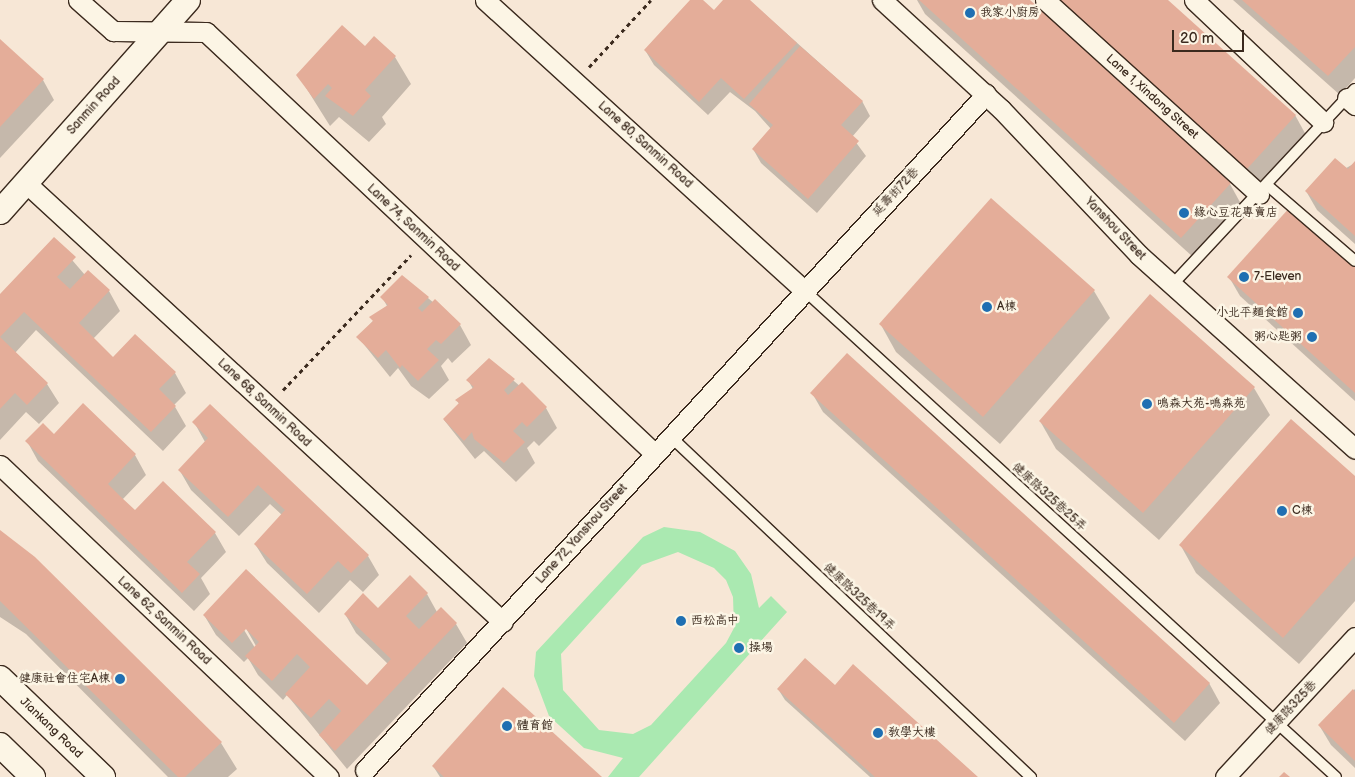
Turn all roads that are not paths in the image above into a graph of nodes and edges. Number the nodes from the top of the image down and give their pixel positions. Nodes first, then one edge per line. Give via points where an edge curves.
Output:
1 (78, 0) edge
2 (188, 0) edge
3 (485, 0) edge
4 (882, 0) edge
5 (1045, 0) edge
6 (1194, 0) edge
7 (161, 30) junction
8 (986, 94) junction
9 (1352, 97) edge
10 (1323, 122) junction
11 (26, 183) junction
12 (1263, 189) junction
13 (0, 212) edge
14 (1355, 261) edge
15 (1172, 285) junction
16 (804, 290) junction
17 (670, 436) junction
18 (1355, 449) edge
19 (654, 453) junction
20 (0, 465) edge
21 (502, 622) junction
22 (1355, 637) edge
23 (0, 678) edge
24 (1278, 721) junction
25 (0, 745) edge
26 (366, 775) edge
27 (33, 777) edge
28 (103, 777) edge
29 (329, 777) edge
30 (1031, 777) edge
31 (1225, 777) edge
32 (1336, 777) edge

1 - 7 street, Lane 74, Sanmin Road via 113,31
2 - 7 street, Sanmin Road
3 - 16 street, Lane 80, Sanmin Road
4 - 8 street, Yanshou Street
5 - 12 street, Lane 1, Xindong Street
6 - 10 street
7 - 11 street, Sanmin Road
7 - 19 street, Lane 74, Sanmin Road via 206,32
8 - 15 street, Yanshou Street
8 - 16 street, 延壽街72巷
9 - 10 lane
10 - 12 lane
11 - 13 street, Sanmin Road
11 - 21 street, Lane 68, Sanmin Road
12 - 14 lane
12 - 15 lane
15 - 18 street, Yanshou Street
16 - 17 street, Lane 72, Yanshou Street
16 - 24 lane, 健康路325巷25弄
17 - 19 street, Lane 72, Yanshou Street
17 - 30 lane, 健康路325巷19弄
19 - 21 street, Lane 72, Yanshou Street
20 - 29 street, Lane 62, Sanmin Road
21 - 26 street, Lane 72, Yanshou Street
22 - 24 street, 健康路325巷
23 - 28 street, Jiankang Road
24 - 31 street, 健康路325巷
24 - 32 lane, 健康路325巷25弄
25 - 27 street

